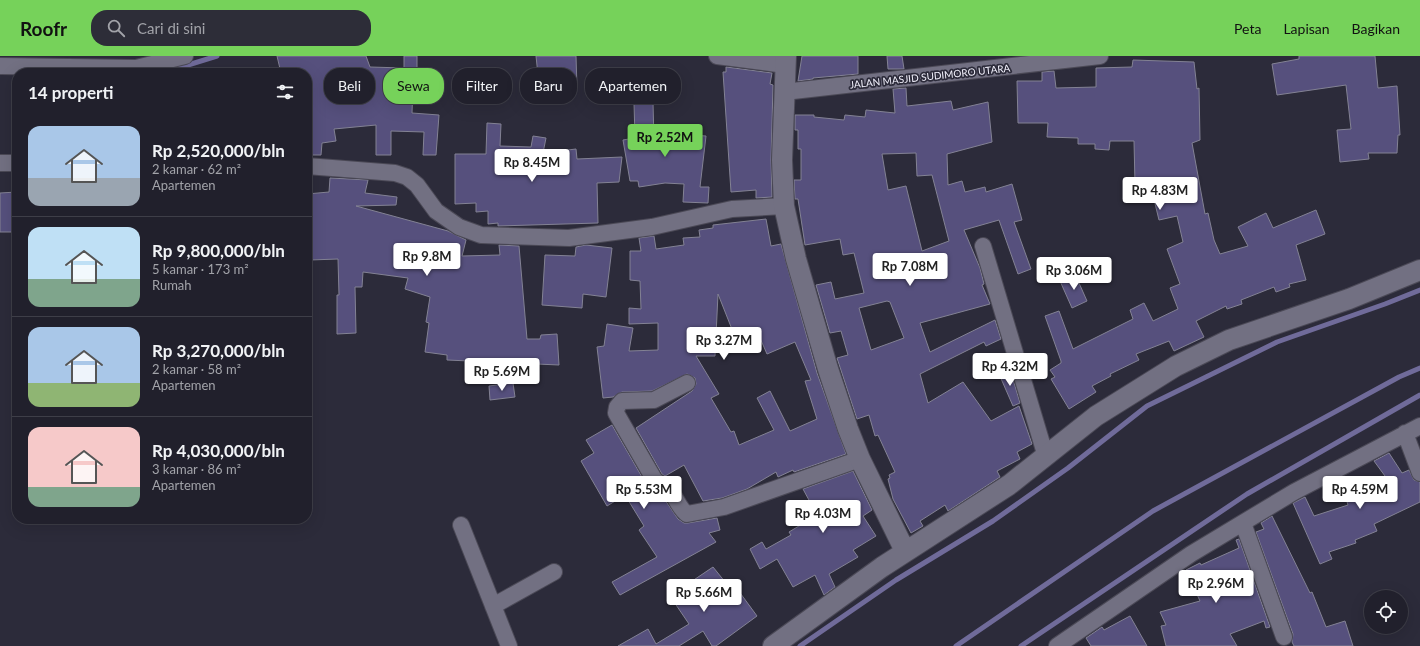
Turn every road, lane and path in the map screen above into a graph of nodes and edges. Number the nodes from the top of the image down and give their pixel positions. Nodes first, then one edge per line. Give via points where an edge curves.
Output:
1 (717, 56) edge
2 (1100, 56) edge
3 (786, 60) edge
4 (178, 64) edge
5 (0, 66) edge
6 (784, 92) junction
7 (0, 163) edge
8 (12, 163) edge
9 (312, 166) edge
10 (784, 206) junction
11 (983, 246) dead end
12 (1420, 270) edge
13 (687, 383) dead end
14 (1420, 426) edge
15 (1405, 434) junction
16 (1046, 457) junction
17 (860, 459) junction
18 (1420, 473) edge
19 (1243, 523) junction
20 (461, 525) dead end
21 (905, 551) junction
22 (554, 572) dead end
23 (493, 606) junction
24 (1284, 637) dead end
25 (509, 646) edge
26 (773, 646) edge
27 (1057, 646) edge

1 - 3 street
2 - 6 street, JALAN MASJID SUDIMORO UTARA
3 - 6 street
4 - 5 street via 136,68
6 - 10 street
7 - 8 street
9 - 10 street via 395,172 408,177 436,211 459,227 481,235 569,238 652,227 732,209
10 - 17 street via 796,259 828,369
11 - 16 street
12 - 16 street via 1349,299 1229,340 1176,366 1096,416
13 - 17 street via 654,400 622,401 616,413 654,480 668,488 679,507 687,514 724,507
14 - 15 street
15 - 18 street
15 - 19 street via 1294,492
16 - 21 street via 957,520
17 - 21 street
19 - 24 street
19 - 27 street via 1191,554
20 - 23 street
21 - 26 street
22 - 23 street
23 - 25 street

